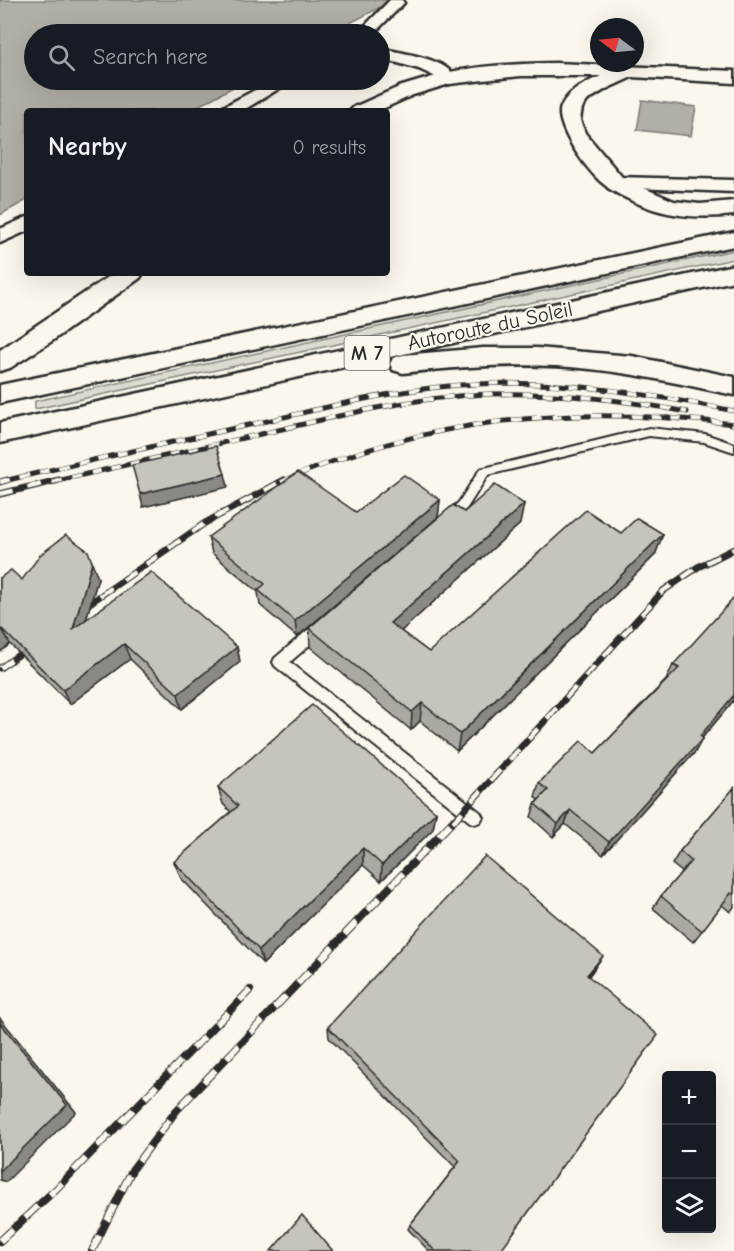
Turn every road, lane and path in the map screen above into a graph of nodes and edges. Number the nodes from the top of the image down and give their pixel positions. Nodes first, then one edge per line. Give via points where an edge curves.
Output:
1 (396, 3) dead end
2 (375, 24) edge
3 (390, 56) edge
4 (590, 70) edge
5 (629, 72) edge
6 (644, 72) edge
7 (734, 77) edge
8 (449, 78) junction
9 (267, 90) edge
10 (234, 108) edge
11 (369, 108) edge
12 (616, 183) junction
13 (734, 186) edge
14 (734, 208) edge
15 (24, 225) edge
16 (0, 237) edge
17 (734, 239) edge
18 (734, 273) edge
19 (126, 276) edge
20 (0, 362) edge
21 (734, 386) edge
22 (190, 392) junction
23 (0, 394) edge
24 (0, 433) edge
25 (734, 448) edge
26 (437, 528) edge
27 (332, 618) edge
28 (475, 817) dead end

1 - 2 street
3 - 8 street via 421,64
4 - 8 main road via 537,69
5 - 12 main road via 586,91 570,108 568,120 583,146
6 - 7 main road
8 - 11 main road
9 - 10 street
12 - 13 street
12 - 14 main road via 666,208
15 - 16 street
17 - 23 main road, Autoroute du Soleil / M 7
18 - 22 main road, Autoroute du Soleil / M 7
19 - 20 main road
21 - 22 main road via 620,363 511,356 437,360
22 - 24 main road, Autoroute du Soleil / M 7
25 - 26 lane via 705,438 649,432 484,472 463,505
27 - 28 lane via 280,662

